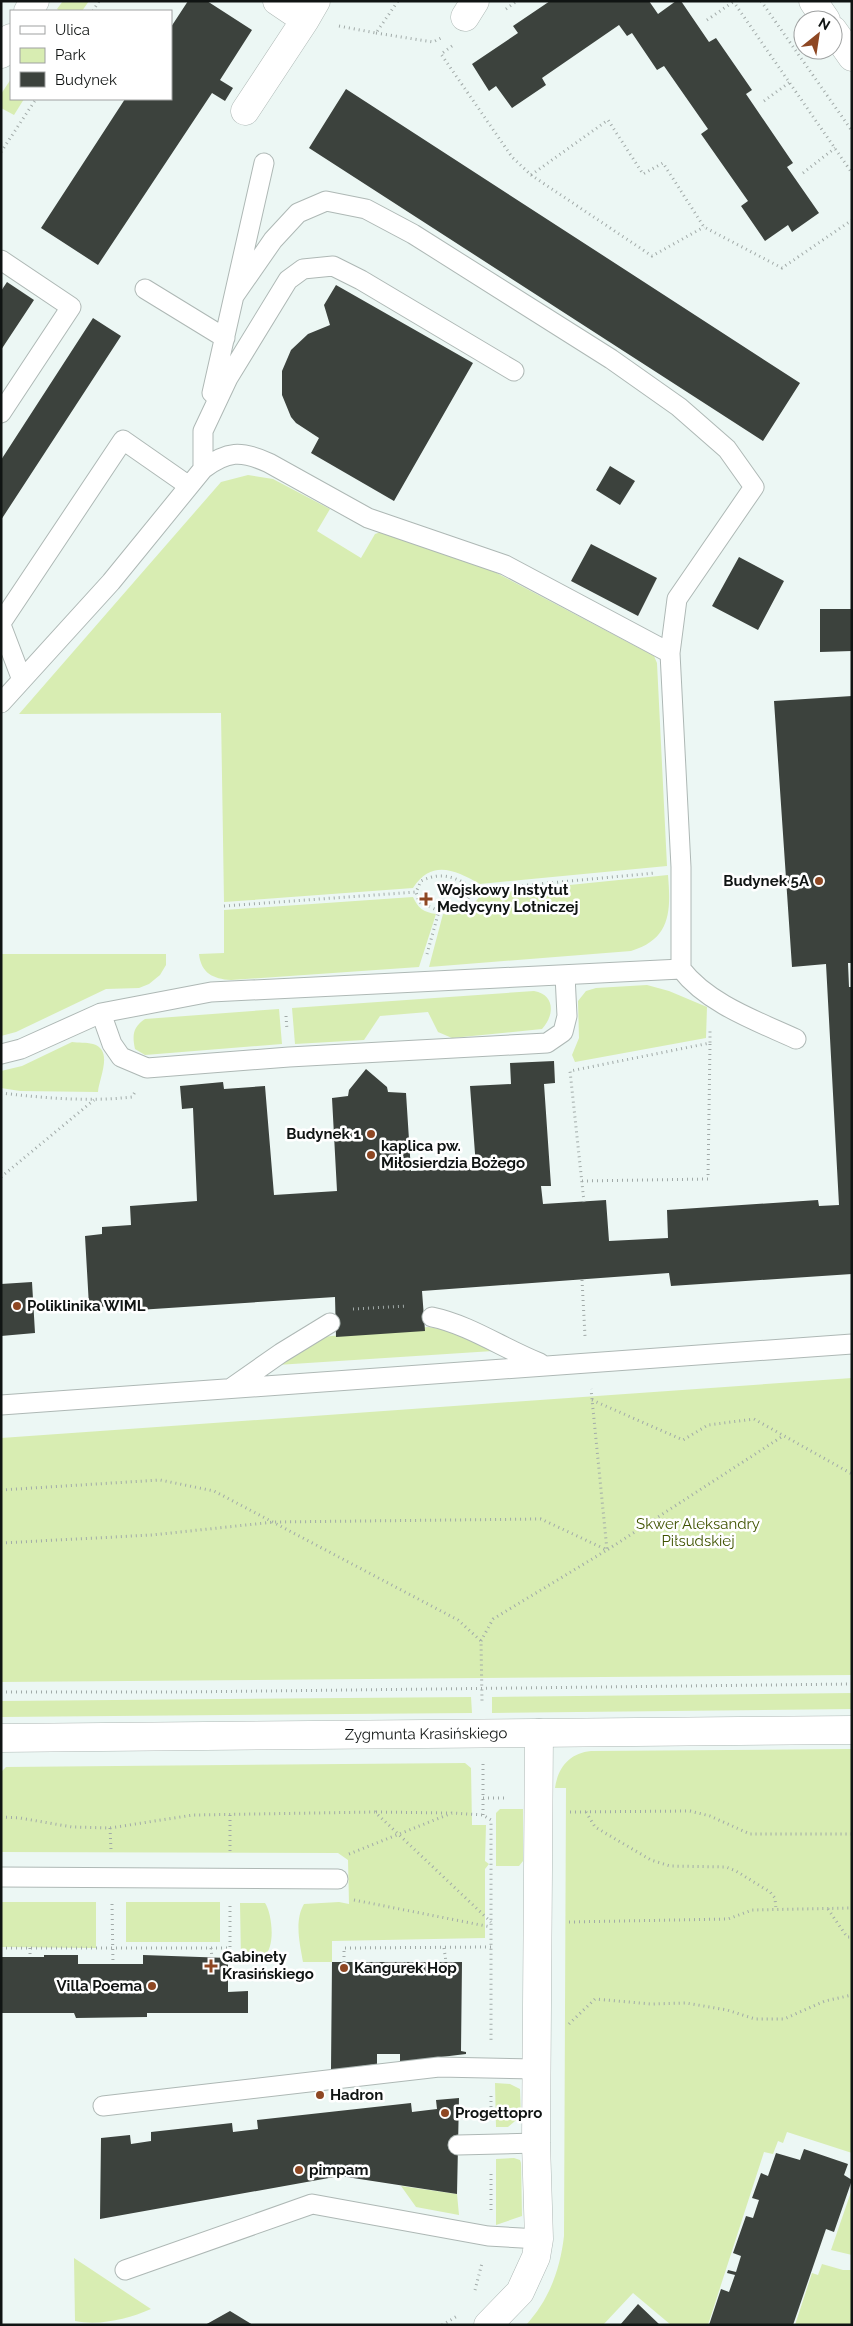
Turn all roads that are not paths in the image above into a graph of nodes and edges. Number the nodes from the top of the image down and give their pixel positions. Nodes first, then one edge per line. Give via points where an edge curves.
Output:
1 (277, 1) edge
2 (310, 10) edge
3 (10, 40) edge
4 (843, 44) edge
5 (1, 54) edge
6 (852, 57) edge
7 (245, 110) dead end
8 (264, 163) dead end
9 (1, 260) edge
10 (145, 289) dead end
11 (234, 296) junction
12 (225, 338) junction
13 (514, 371) dead end
14 (1, 413) edge
15 (203, 431) junction
16 (203, 469) junction
17 (189, 486) junction
18 (1, 624) edge
19 (670, 653) junction
20 (22, 680) junction
21 (1, 703) edge
22 (681, 969) junction
23 (565, 975) junction
24 (100, 1013) junction
25 (796, 1039) dead end
26 (1, 1054) edge
27 (432, 1316) dead end
28 (330, 1323) dead end
29 (852, 1344) edge
30 (546, 1366) junction
31 (230, 1388) junction
32 (1, 1405) edge
33 (852, 1730) edge
34 (539, 1733) junction
35 (1, 1738) edge
36 (1, 1877) edge
37 (338, 1879) dead end
38 (536, 2069) junction
39 (102, 2106) dead end
40 (536, 2144) junction
41 (458, 2145) dead end
42 (539, 2239) junction
43 (125, 2270) dead end
44 (488, 2325) edge

1 - 2 street
2 - 7 street
3 - 5 street
4 - 6 street
8 - 11 lane
9 - 14 lane via 71,307
10 - 12 lane
11 - 12 lane
11 - 19 lane via 273,240 298,213 326,201 366,209 413,234 595,348 679,407 727,449 754,487 677,599
12 - 15 lane
13 - 15 lane via 333,266 304,269 288,280 233,370
15 - 16 lane
16 - 17 lane
16 - 19 lane via 217,458 235,453 252,455 368,518 505,565
17 - 18 lane via 123,440
17 - 20 lane via 111,582
18 - 20 lane
19 - 22 lane via 681,867
20 - 21 lane
22 - 23 lane
22 - 25 lane via 711,996
23 - 24 lane via 211,992
23 - 24 lane via 567,1016 563,1032 547,1043 298,1056 147,1068 121,1056 112,1044
24 - 26 lane via 21,1049
27 - 30 lane
28 - 31 lane
29 - 30 lane
30 - 31 lane
31 - 32 lane
33 - 34 street, Zygmunta Krasińskiego
34 - 35 street, Zygmunta Krasińskiego
34 - 38 street
36 - 37 lane
38 - 39 lane via 439,2067
38 - 40 street
40 - 41 lane
40 - 42 street
42 - 43 lane via 488,2236 312,2204
42 - 44 street via 536,2257 520,2292

